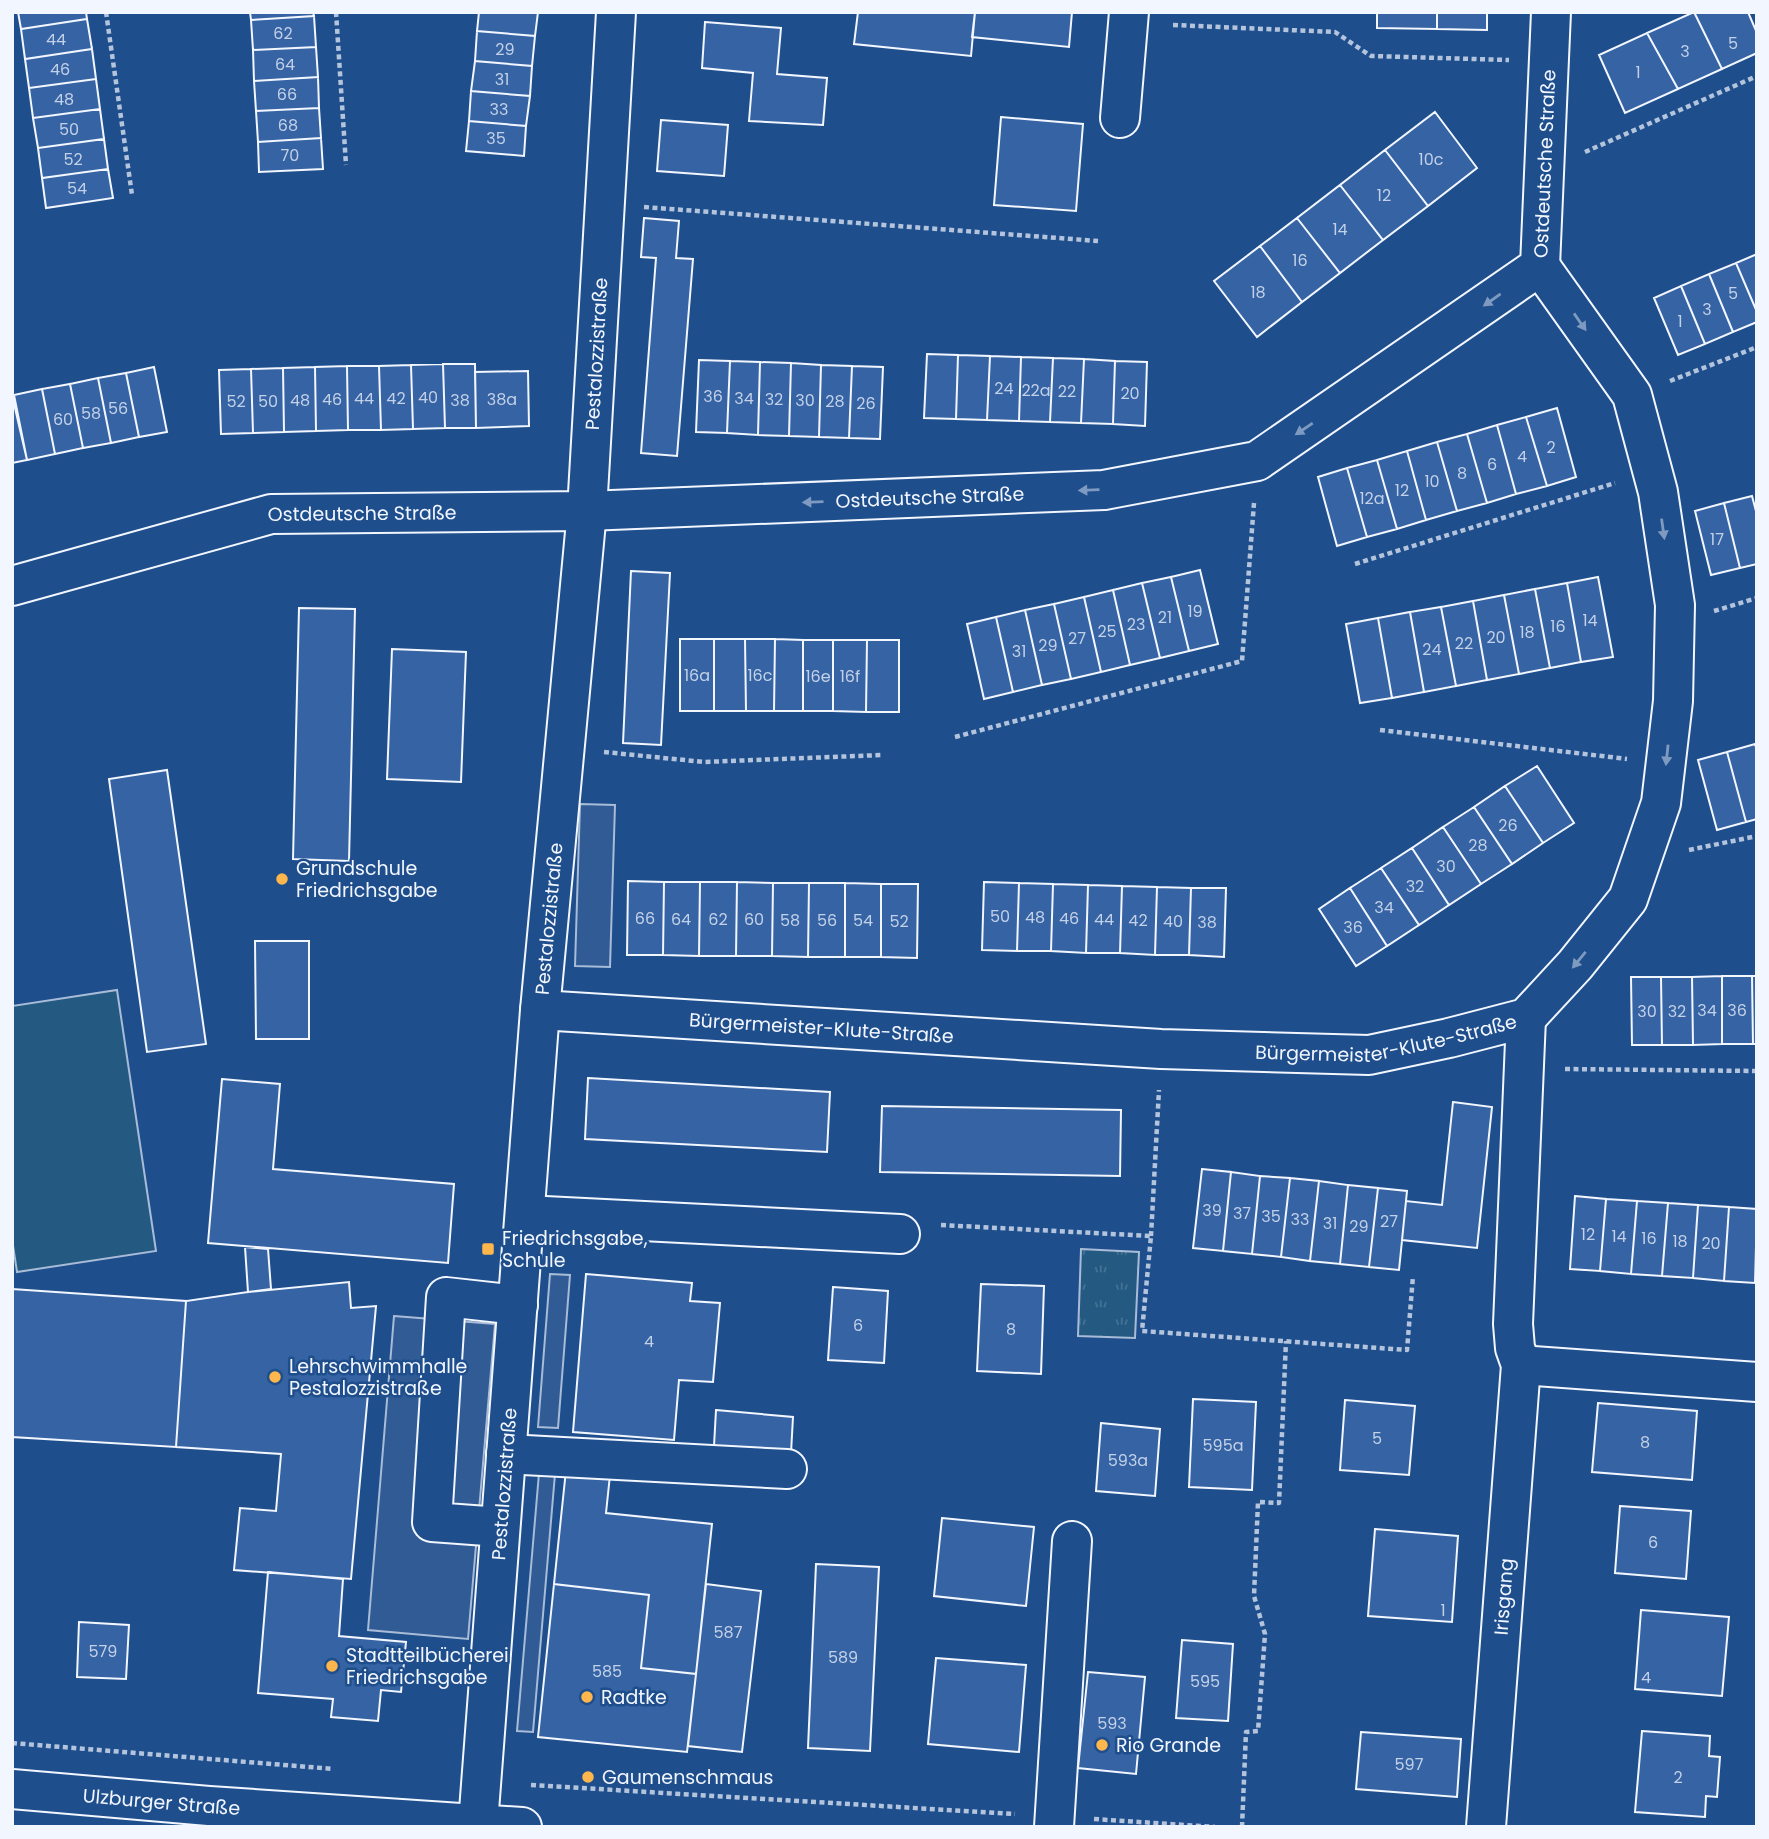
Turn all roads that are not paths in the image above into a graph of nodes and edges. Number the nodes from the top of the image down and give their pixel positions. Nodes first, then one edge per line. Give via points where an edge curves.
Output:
1 (616, 12) edge
2 (1129, 12) edge
3 (1551, 12) edge
4 (1120, 118) dead end
5 (1540, 266) junction
6 (587, 512) junction
7 (12, 586) edge
8 (540, 1010) junction
9 (1527, 1018) junction
10 (525, 1215) junction
11 (900, 1234) road end
12 (518, 1304) junction
13 (1521, 1365) junction
14 (1757, 1382) edge
15 (506, 1454) junction
16 (787, 1469) dead end
17 (500, 1527) junction
18 (1072, 1541) dead end
19 (12, 1789) edge
20 (1054, 1822) edge
21 (478, 1824) junction
22 (522, 1827) edge
23 (1486, 1827) edge

1 - 6 street, Pestalozzistraße
2 - 4 street
3 - 5 street, Ostdeutsche Straße
5 -> 6 street, Ostdeutsche Straße via 1257,461 1104,490
5 -> 9 street, Bürgermeister-Klute-Straße via 1632,396 1653,471 1675,606 1673,701 1661,803 1628,899
6 - 7 street, Ostdeutsche Straße via 271,514
6 - 8 street, Pestalozzistraße
8 - 9 street, Bürgermeister-Klute-Straße via 1161,1049 1369,1055
8 - 10 street, Pestalozzistraße
9 - 13 street, Irisgang via 1513,1324
10 - 11 street
10 - 12 street, Pestalozzistraße
12 - 15 street, Pestalozzistraße
12 - 17 street via 446,1297 432,1522
13 - 14 street
13 - 23 street, Irisgang
15 - 16 street
15 - 17 street, Pestalozzistraße
17 - 21 street, Pestalozzistraße
18 - 20 street
19 - 21 street, Ulzburger Straße
21 - 22 street, Ulzburger Straße

